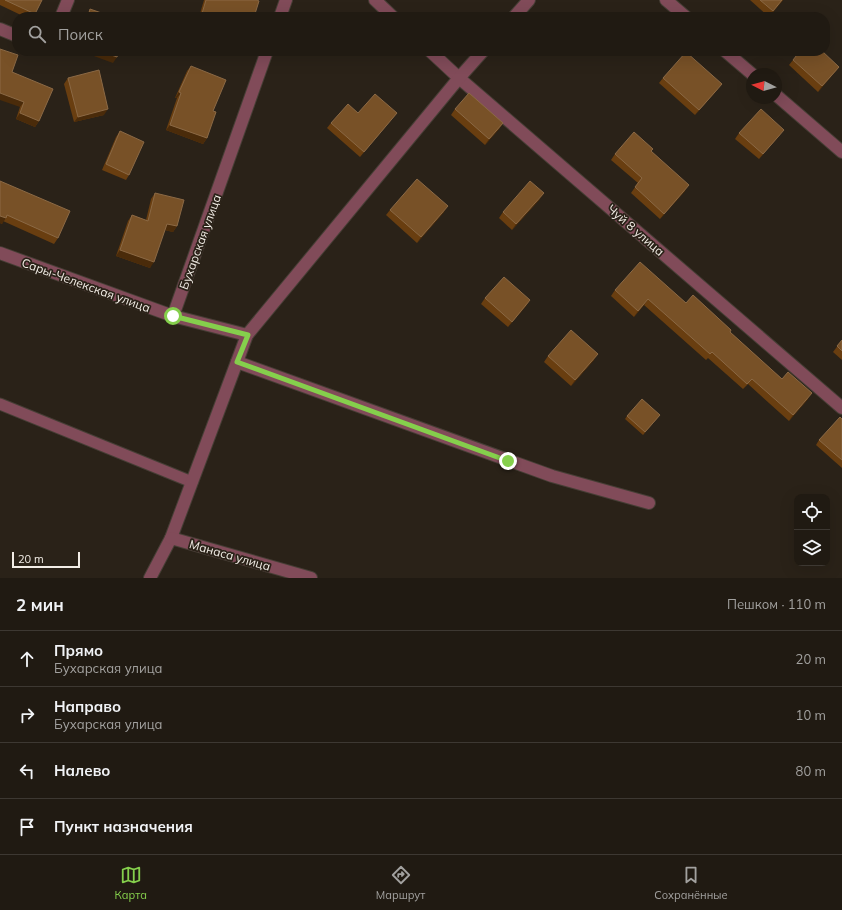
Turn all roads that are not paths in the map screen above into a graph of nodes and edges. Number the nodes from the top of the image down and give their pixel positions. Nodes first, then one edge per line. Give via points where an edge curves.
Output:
1 (68, 0) edge
2 (286, 0) edge
3 (375, 0) edge
4 (530, 0) edge
5 (666, 0) edge
6 (63, 12) edge
7 (282, 12) edge
8 (388, 12) edge
9 (519, 12) edge
10 (680, 12) edge
11 (0, 29) edge
12 (12, 34) edge
13 (266, 56) edge
14 (435, 56) edge
15 (479, 56) edge
16 (731, 56) edge
17 (746, 69) edge
18 (459, 78) junction
19 (782, 100) edge
20 (842, 152) edge
21 (0, 254) edge
22 (173, 316) junction
23 (248, 335) junction
24 (237, 362) junction
25 (0, 404) edge
26 (842, 408) edge
27 (192, 482) junction
28 (649, 503) dead end
29 (171, 538) junction
30 (150, 578) edge
31 (311, 578) edge

1 - 6 street
2 - 7 street
3 - 8 street
4 - 9 street
5 - 10 street
11 - 12 street
13 - 22 street, Бухарская улица
14 - 18 street, Чуй 8 улица
15 - 18 street
16 - 17 street
18 - 23 street
18 - 26 street, Чуй 8 улица
19 - 20 street
21 - 22 street, Сары-Челекская улица
22 - 23 street
23 - 24 street
24 - 27 street
24 - 28 street via 544,474
25 - 27 lane
27 - 29 street
29 - 30 street
29 - 31 street, Манаса улица

